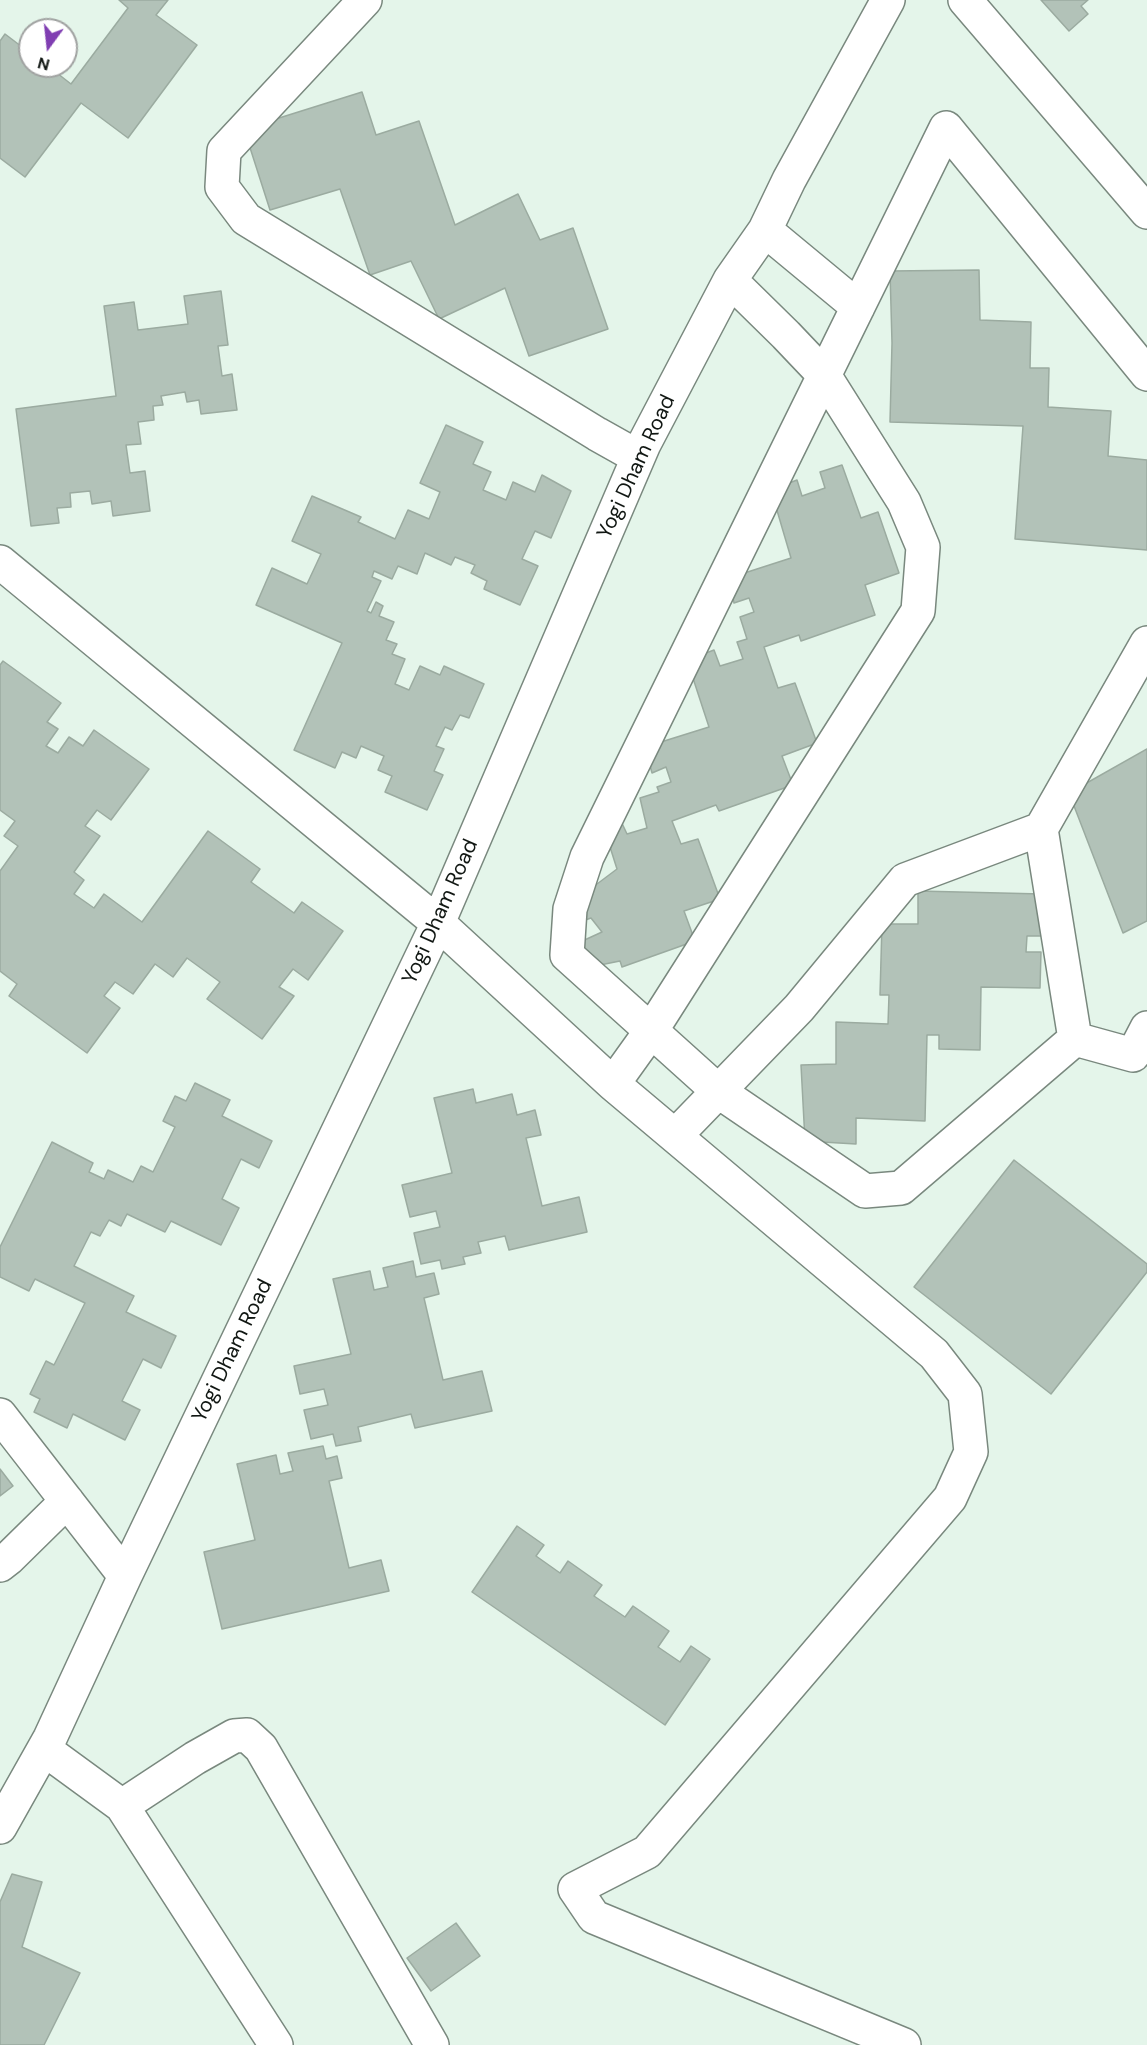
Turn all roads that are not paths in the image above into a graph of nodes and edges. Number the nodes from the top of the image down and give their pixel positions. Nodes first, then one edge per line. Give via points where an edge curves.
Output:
1 (365, 0) edge
2 (888, 0) edge
3 (965, 0) edge
4 (1147, 212) edge
5 (765, 230) junction
6 (730, 280) junction
7 (858, 307) junction
8 (1147, 374) edge
9 (824, 375) junction
10 (638, 457) junction
11 (0, 562) edge
12 (1147, 643) edge
13 (1041, 829) junction
14 (438, 923) junction
15 (1147, 1028) edge
16 (651, 1031) junction
17 (1075, 1039) junction
18 (613, 1084) junction
19 (718, 1091) junction
20 (675, 1136) junction
21 (0, 1415) edge
22 (67, 1501) junction
23 (0, 1565) edge
24 (125, 1576) junction
25 (44, 1749) junction
26 (122, 1806) junction
27 (0, 1827) edge
28 (276, 2045) edge
29 (432, 2045) edge
30 (904, 2045) edge

1 - 10 street via 224,151 222,187 246,219
2 - 5 street, Yogi Dham Road
3 - 4 street
5 - 6 street, Yogi Dham Road
5 - 7 street
6 - 9 street
6 - 10 street, Yogi Dham Road
7 - 8 street via 946,128
7 - 9 street
9 - 16 street via 587,857 570,909 567,955
9 - 16 street via 904,502 923,547 918,611
10 - 14 street, Yogi Dham Road
11 - 14 street
12 - 13 street
13 - 17 street
13 - 19 street via 905,880 799,1008
14 - 18 street
14 - 24 street, Yogi Dham Road
15 - 17 street via 1133,1055
16 - 18 street
16 - 19 street
17 - 19 street via 900,1188 865,1191
18 - 20 street
19 - 20 street
20 - 30 street via 934,1354 965,1394 971,1452 950,1498 647,1852 575,1889 594,1917
21 - 22 street
22 - 23 street
22 - 24 street
24 - 25 street, Yogi Dham Road
25 - 26 street
25 - 27 street, Yogi Dham Road
26 - 28 street
26 - 29 street via 195,1758 234,1736 247,1735 261,1748

